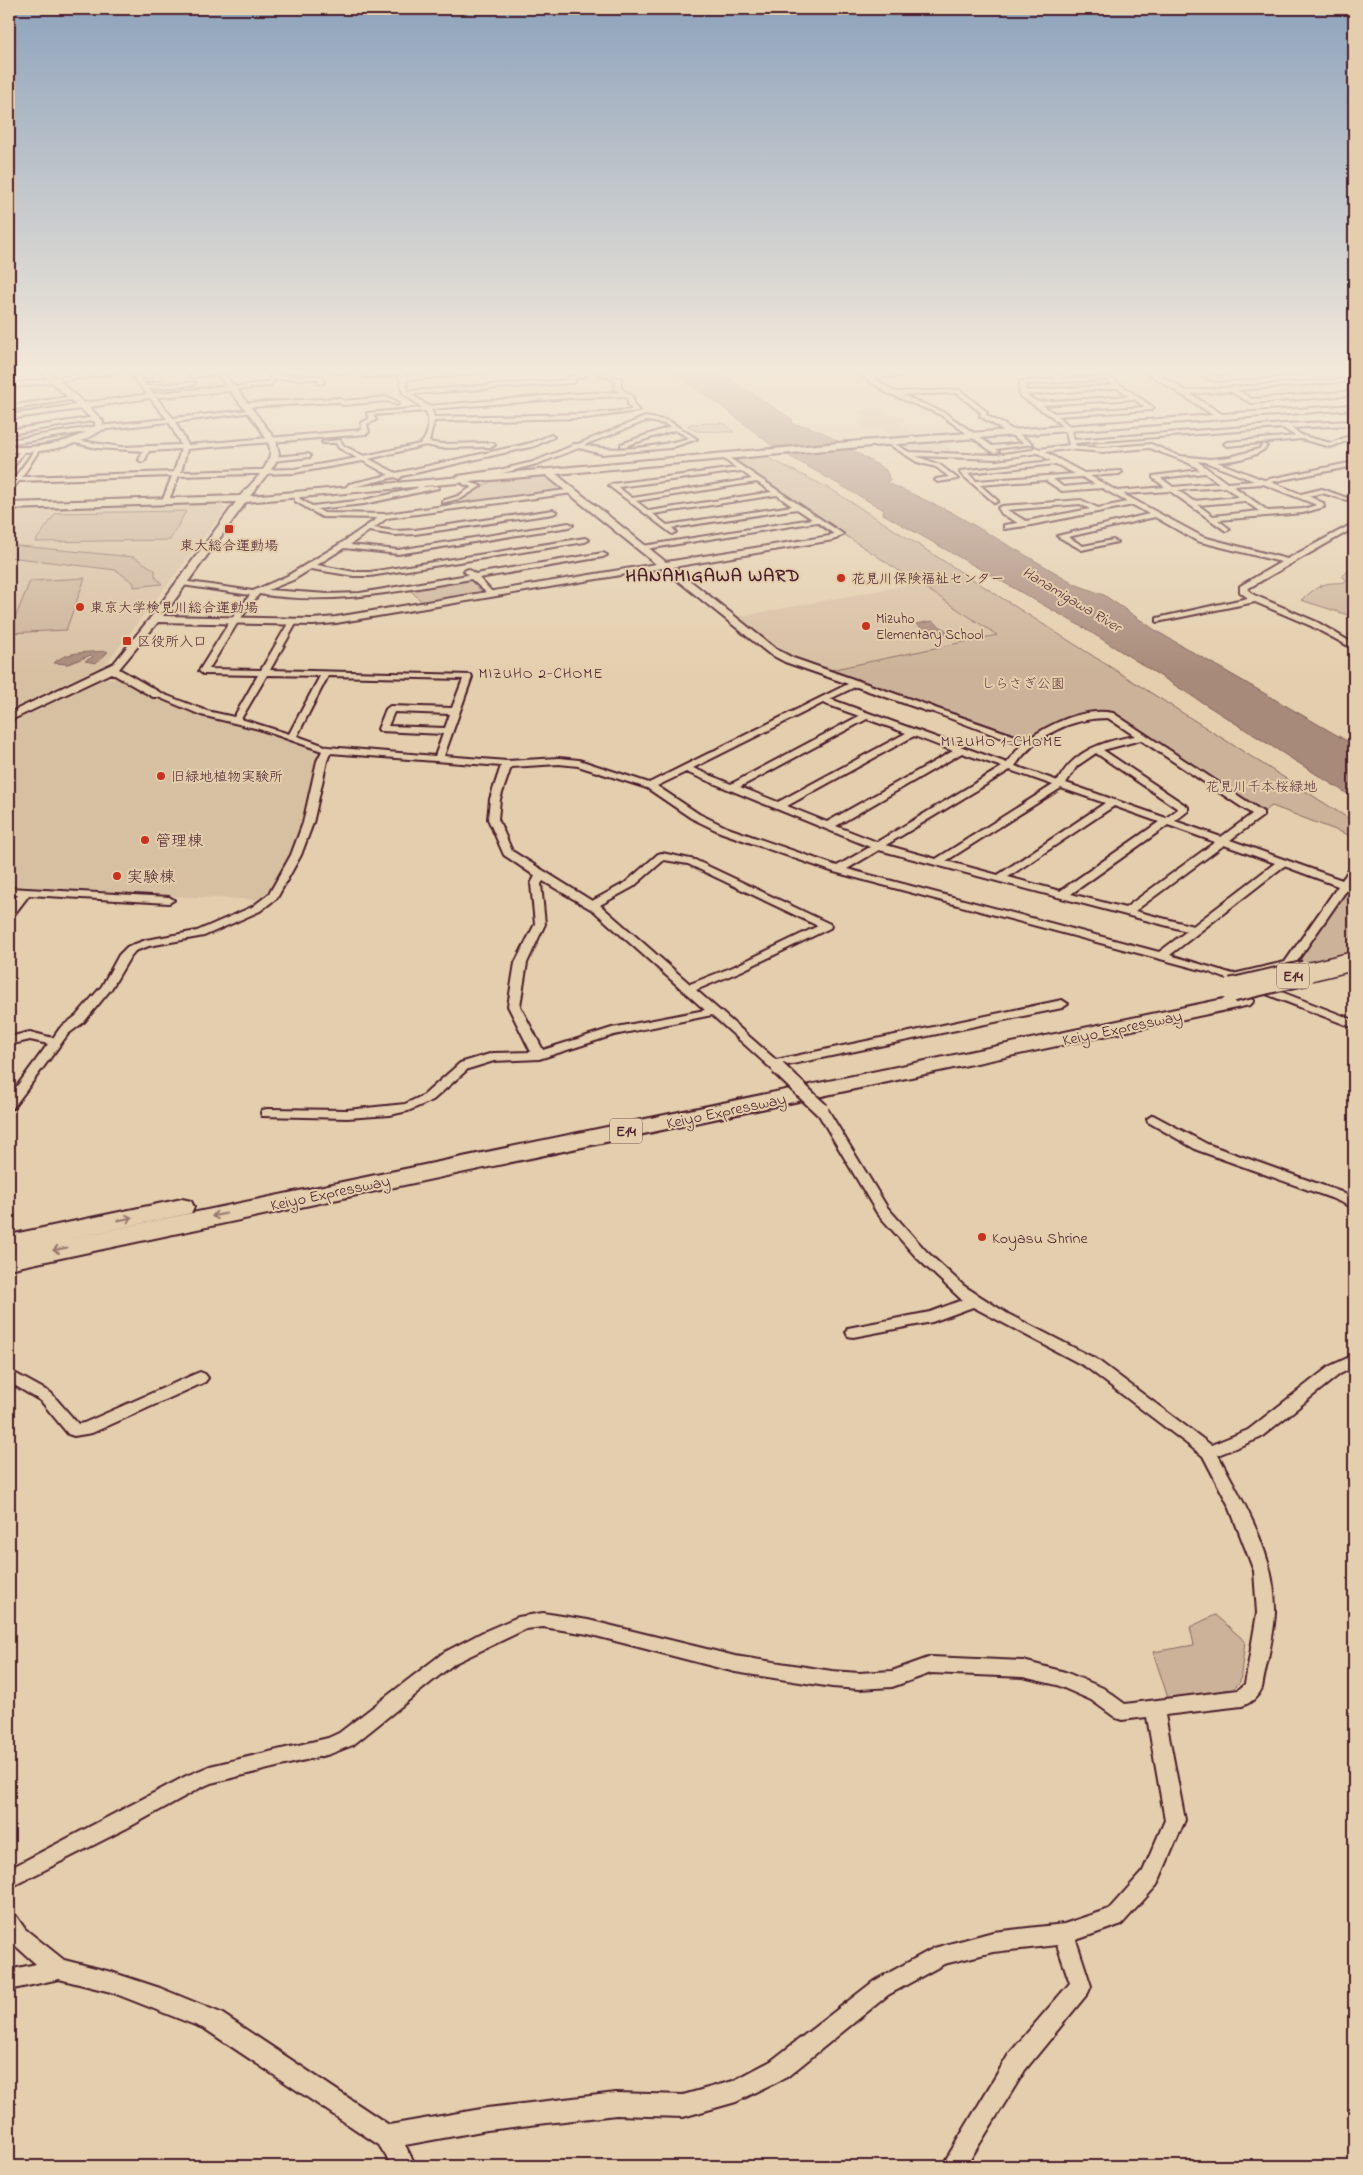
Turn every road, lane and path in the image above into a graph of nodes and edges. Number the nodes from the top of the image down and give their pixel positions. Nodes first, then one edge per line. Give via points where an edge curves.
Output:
1 (1207, 471) edge
2 (265, 472) edge
3 (294, 472) edge
4 (388, 472) edge
5 (410, 472) edge
6 (499, 472) edge
7 (564, 472) edge
8 (729, 472) edge
9 (744, 472) edge
10 (945, 472) edge
11 (962, 472) junction
12 (967, 472) edge
13 (1075, 472) edge
14 (1113, 472) edge
15 (1201, 472) edge
16 (1236, 472) edge
17 (1316, 472) edge
18 (549, 473) junction
19 (176, 474) junction
20 (324, 474) dead end
21 (437, 474) dead end
22 (1080, 474) junction
23 (395, 475) junction
24 (950, 475) junction
25 (262, 476) junction
26 (462, 476) dead end
27 (1046, 478) junction
28 (13, 479) edge
29 (758, 480) junction
30 (938, 480) dead end
31 (1263, 482) junction
32 (465, 483) dead end
33 (975, 483) junction
34 (415, 485) junction
35 (1226, 485) junction
36 (1102, 486) junction
37 (436, 488) dead end
38 (1172, 488) junction
39 (9, 490) edge
40 (347, 490) junction
41 (573, 491) junction
42 (776, 493) junction
43 (1115, 493) junction
44 (296, 495) junction
45 (1301, 496) junction
46 (1343, 497) dead end
47 (242, 499) junction
48 (1246, 499) junction
49 (630, 500) junction
50 (995, 501) dead end
51 (165, 502) junction
52 (1133, 503) junction
53 (1192, 503) junction
54 (544, 504) junction
55 (9, 506) edge
56 (448, 507) junction
57 (797, 507) junction
58 (310, 508) junction
59 (1097, 510) junction
60 (647, 513) junction
61 (1266, 513) junction
62 (385, 516) junction
63 (1156, 516) junction
64 (1212, 518) junction
65 (818, 520) junction
66 (1044, 520) junction
67 (1026, 524) junction
68 (1354, 525) edge
69 (665, 527) junction
70 (1007, 527) dead end
71 (1226, 528) dead end
72 (370, 529) junction
73 (428, 530) junction
74 (1061, 536) junction
75 (583, 537) junction
76 (833, 537) joint
77 (684, 542) junction
78 (1113, 542) dead end
79 (442, 545) junction
80 (343, 546) junction
81 (643, 548) junction
82 (458, 560) junction
83 (1289, 562) junction
84 (309, 566) junction
85 (664, 566) junction
86 (473, 576) junction
87 (182, 583) junction
88 (255, 592) junction
89 (490, 594) junction
90 (1256, 599) junction
91 (155, 620) junction
92 (1160, 620) dead end
93 (234, 621) junction
94 (293, 622) junction
95 (1354, 647) edge
96 (112, 669) junction
97 (264, 673) junction
98 (325, 674) junction
99 (854, 684) junction
100 (157, 695) joint
101 (823, 700) junction
102 (929, 709) joint
103 (456, 711) junction
104 (867, 716) junction
105 (9, 717) edge
106 (236, 720) junction
107 (448, 731) junction
108 (913, 733) junction
109 (292, 737) junction
110 (1143, 737) junction
111 (1028, 744) junction
112 (1096, 749) junction
113 (327, 750) junction
114 (961, 750) junction
115 (439, 758) junction
116 (507, 764) junction
117 (1009, 767) junction
118 (687, 769) junction
119 (1060, 785) junction
120 (650, 786) junction
121 (732, 787) junction
122 (1112, 803) junction
123 (778, 806) junction
124 (1168, 821) junction
125 (828, 826) junction
126 (1224, 841) junction
127 (878, 846) junction
128 (938, 862) junction
129 (1283, 862) junction
130 (838, 870) junction
131 (1354, 871) edge
132 (541, 875) junction
133 (999, 878) junction
134 (1345, 884) junction
135 (9, 891) edge
136 (26, 892) junction
137 (1062, 895) junction
138 (168, 900) dead end
139 (591, 905) junction
140 (1127, 912) junction
141 (9, 914) edge
142 (1195, 930) junction
143 (1160, 957) junction
144 (1354, 961) edge
145 (1354, 974) edge
146 (688, 989) junction
147 (1236, 989) junction
148 (1062, 1004) dead end
149 (714, 1011) junction
150 (1354, 1024) edge
151 (9, 1041) edge
152 (55, 1042) junction
153 (539, 1055) junction
154 (776, 1066) junction
155 (9, 1105) edge
156 (267, 1112) dead end
157 (1153, 1119) dead end
158 (1354, 1204) edge
159 (9, 1243) edge
160 (9, 1260) edge
161 (974, 1301) junction
162 (853, 1332) dead end
163 (1354, 1360) edge
164 (9, 1375) edge
165 (200, 1378) dead end
166 (1209, 1452) junction
167 (1155, 1710) junction
168 (9, 1879) edge
169 (9, 1923) edge
170 (1064, 1934) junction
171 (59, 1969) junction
172 (9, 1980) edge
173 (387, 2137) junction
174 (405, 2166) edge
175 (953, 2166) edge

1 - 35 street
2 - 25 street
3 - 25 street
4 - 23 street
5 - 23 street
6 - 26 street
7 - 18 street
8 - 49 street via 612,486
9 - 29 street
10 - 24 street
11 - 12 street
11 - 24 street
11 - 33 street
13 - 22 street
14 - 22 street
15 - 38 street via 1156,475
16 - 31 street
17 - 31 street
18 - 34 street
18 - 41 street
19 - 25 street
19 - 28 street
19 - 51 street
20 - 25 street
21 - 34 street
22 - 27 street
22 - 36 street
23 - 34 street
23 - 40 street via 351,485
24 - 30 street via 955,479
25 - 47 street
27 - 33 street
27 - 36 street via 1062,489
28 - 39 street
29 - 42 street
29 - 49 street
31 - 35 street
31 - 45 street
32 - 56 street via 478,486 460,497 443,502
33 - 50 street
34 - 37 street
34 - 40 street
34 - 58 street via 364,502
35 - 38 street
35 - 48 street
36 - 43 street
38 - 43 street
38 - 53 street
40 - 44 street
41 - 54 street
41 - 81 street
42 - 57 street
42 - 60 street
43 - 52 street
44 - 47 street
44 - 58 street via 297,500
45 - 46 street via 1322,491
45 - 61 street via 1322,506
47 - 51 street
47 - 87 street
48 - 53 street
48 - 61 street
49 - 60 street
51 - 55 street
52 - 59 street
52 - 63 street
53 - 64 street
54 - 56 street
54 - 73 street
54 - 75 street
56 - 62 street
57 - 65 street
57 - 69 street
58 - 62 street via 322,515
59 - 66 street
59 - 67 street via 1081,502 1002,508
60 - 69 street
61 - 64 street
62 - 72 street
63 - 74 street
63 - 83 street via 1209,543
64 - 71 street
65 - 76 street via 839,534
65 - 77 street
66 - 67 street
66 - 74 street
67 - 70 street
68 - 83 street
69 - 77 street
72 - 73 street via 406,533
72 - 80 street
73 - 79 street
74 - 78 street via 1082,548
75 - 79 street
75 - 82 street
75 - 86 street via 603,555
76 - 85 street
77 - 81 street
79 - 80 street via 385,552
79 - 82 street
80 - 84 street
81 - 85 street
82 - 84 street via 370,574
82 - 86 street
83 - 90 street via 1243,588
84 - 88 street via 290,578
85 - 89 street
85 - 99 street via 772,651
86 - 88 street via 349,596
86 - 89 street
87 - 88 street
87 - 91 street
88 - 93 street
89 - 94 street via 336,620
90 - 92 street
90 - 95 street via 1314,624
91 - 93 street
91 - 96 street
93 - 94 street
93 - 97 street via 203,671
94 - 97 street
96 - 100 street
96 - 105 street
97 - 98 street
97 - 106 street
98 - 103 street via 468,677
98 - 109 street
99 - 101 street
99 - 102 street
100 - 106 street via 204,713
101 - 104 street
101 - 118 street
102 - 111 street
103 - 107 street
103 - 107 street via 390,709 383,729
104 - 108 street
104 - 121 street
106 - 109 street
107 - 115 street
108 - 114 street
108 - 123 street
109 - 113 street
110 - 111 street via 1110,715 1100,714 1062,725
110 - 112 street
110 - 126 street via 1259,814
111 - 117 street
112 - 119 street via 1074,762
112 - 124 street via 1185,809
113 - 115 street
113 - 152 street via 308,823 296,855 273,896 256,910 207,932 140,944 131,949 107,987
114 - 117 street
114 - 125 street
115 - 116 street
116 - 120 street via 579,763
116 - 132 street via 495,799 493,819 508,853
117 - 119 street
117 - 127 street
118 - 120 street
118 - 121 street
119 - 122 street
119 - 128 street
120 - 130 street via 695,816 724,830
121 - 123 street
122 - 124 street
122 - 133 street
123 - 125 street
124 - 126 street
124 - 137 street
125 - 127 street
126 - 129 street
126 - 140 street
127 - 128 street
127 - 130 street
128 - 133 street
129 - 134 street
129 - 142 street
130 - 143 street
131 - 134 street
132 - 139 street
132 - 153 street via 536,884 540,924 521,963 514,1006
133 - 137 street
134 - 147 street via 1290,965
135 - 136 street
136 - 138 street
136 - 141 street
137 - 140 street
139 - 146 street
139 - 146 street via 631,885 662,856 690,862 826,926
140 - 142 street
142 - 143 street
143 - 147 street
144 - 147 highway, Keiyo Expressway / E14, bridge
145 - 147 highway, Keiyo Expressway / E14
146 - 149 street
147 - 150 street
159 -> 147 highway, Keiyo Expressway / E14
147 -> 160 highway, Keiyo Expressway / E14
148 - 154 street
149 - 153 street via 612,1032
149 - 154 street
151 - 152 street via 30,1036
152 - 155 street
153 - 156 street via 493,1057 471,1063 424,1100 400,1109 383,1112
154 - 161 street, bridge via 822,1110 882,1210 922,1255
157 - 158 street via 1202,1147
161 - 162 street via 932,1317
161 - 166 street via 1091,1363
163 - 166 street via 1335,1370 1254,1434
164 - 165 street via 46,1397 71,1427 79,1430
166 - 167 street via 1237,1506 1264,1571 1266,1613 1254,1688 1242,1698
167 - 168 street via 1122,1712 1097,1694 1059,1678 1023,1669 930,1665 892,1679 832,1679 735,1664 558,1622 524,1622 449,1658 346,1739 193,1782
167 - 170 street via 1175,1820 1150,1878 1115,1917
169 - 171 street via 18,1936
170 - 173 street via 993,1942 941,1955 881,1988 779,2069 736,2091 683,2106 616,2104 487,2119
170 - 175 street via 1081,1986 1017,2062
171 - 172 street
171 - 173 street via 143,1993 213,2021
173 - 174 street

